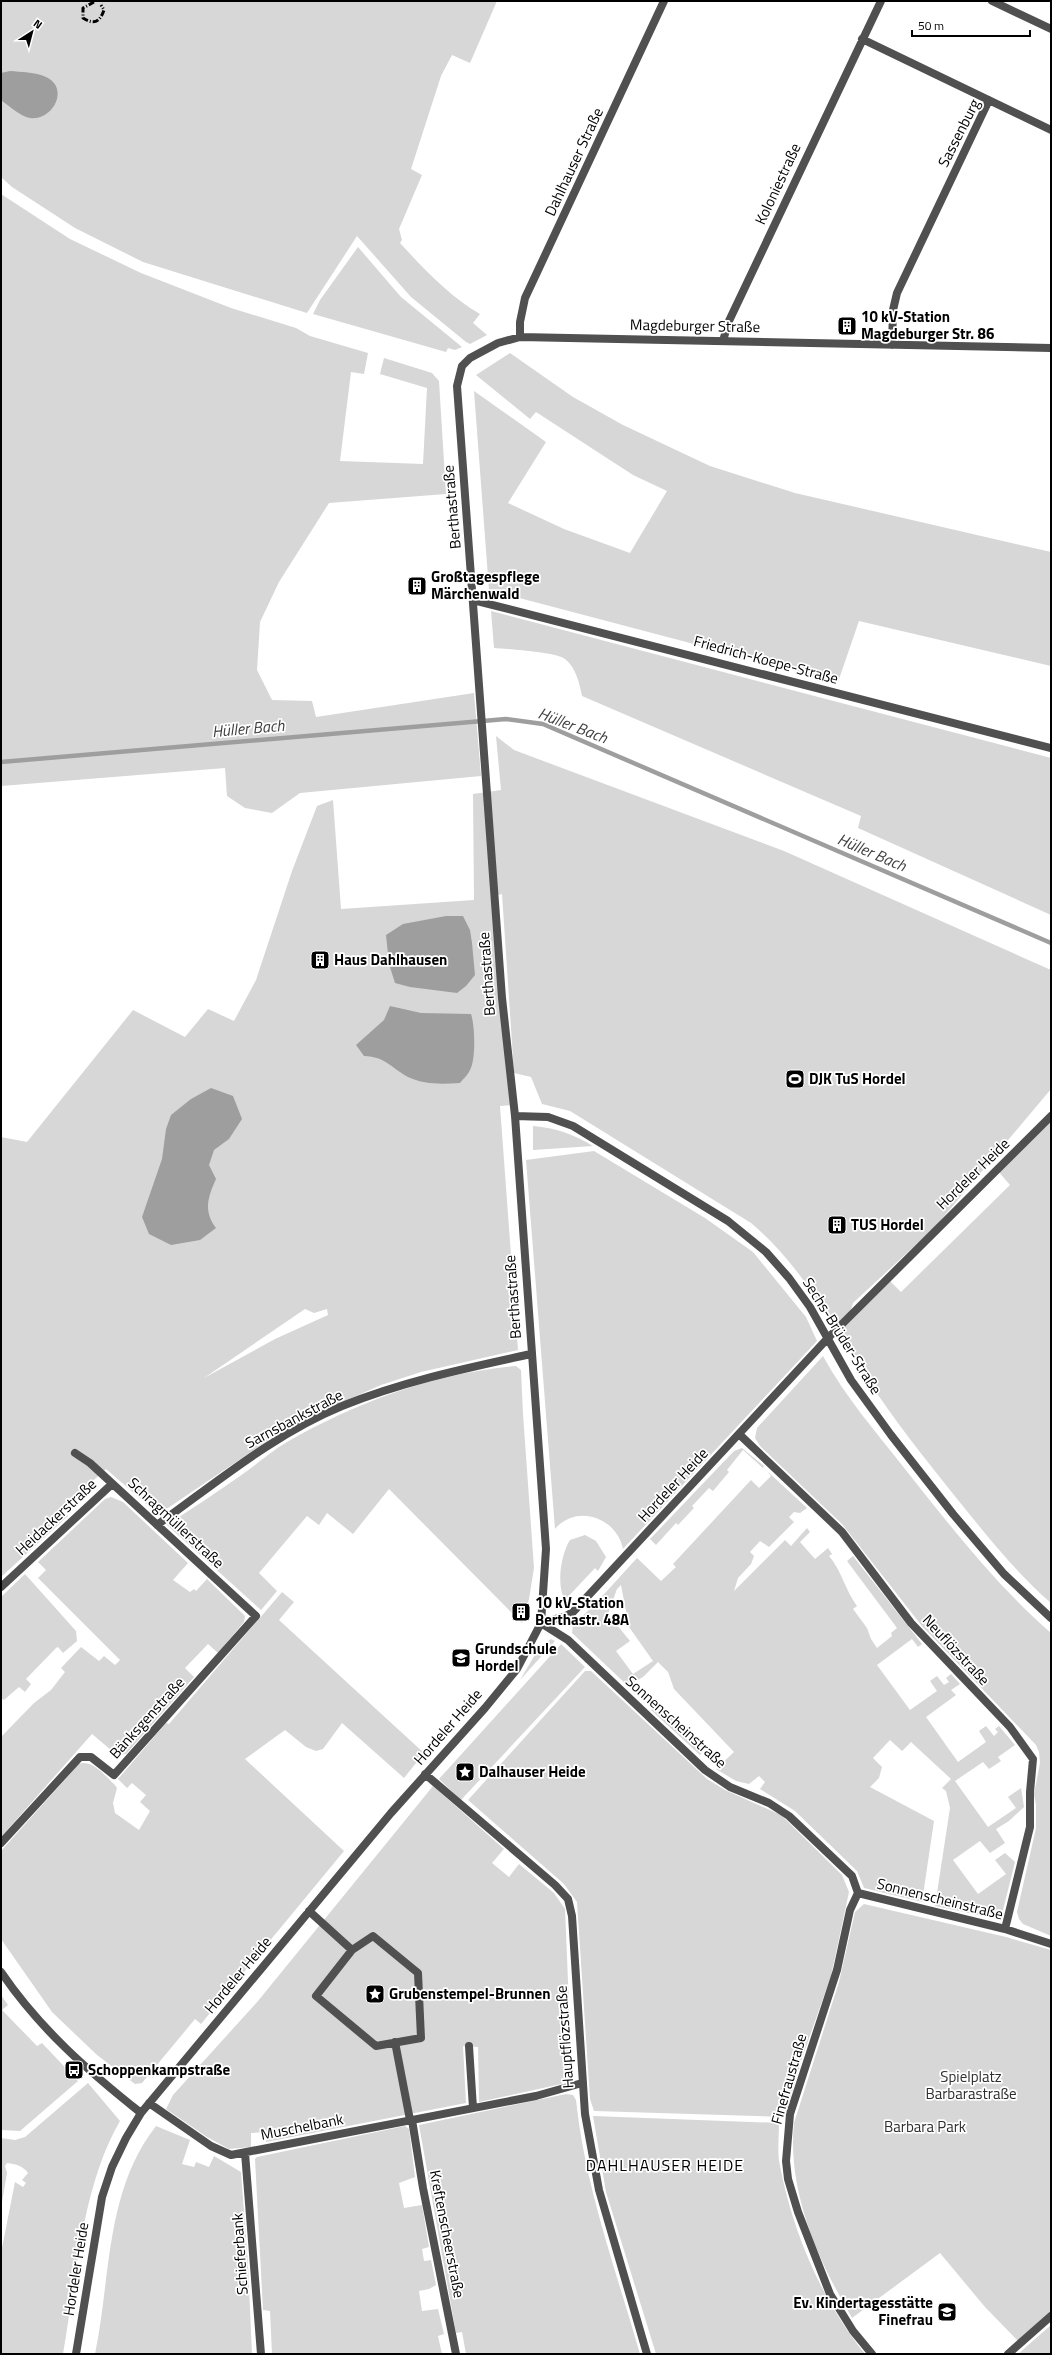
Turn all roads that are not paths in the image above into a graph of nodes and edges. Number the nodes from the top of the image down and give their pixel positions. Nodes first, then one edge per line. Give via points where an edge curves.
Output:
1 (664, 1) edge
2 (881, 1) edge
3 (992, 1) edge
4 (1051, 29) edge
5 (862, 39) junction
6 (989, 100) junction
7 (1051, 130) edge
8 (520, 337) junction
9 (723, 341) junction
10 (498, 343) joint
11 (892, 345) junction
12 (1051, 348) edge
13 (473, 600) junction
14 (1051, 748) edge
15 (515, 1116) junction
16 (1051, 1116) edge
17 (828, 1338) junction
18 (531, 1354) junction
19 (740, 1435) junction
20 (75, 1454) dead end
21 (112, 1484) junction
22 (157, 1525) junction
23 (1, 1587) edge
24 (256, 1616) joint
25 (1051, 1618) edge
26 (542, 1623) junction
27 (425, 1774) junction
28 (1, 1843) edge
29 (858, 1893) junction
30 (309, 1911) junction
31 (1005, 1929) junction
32 (1051, 1944) edge
33 (352, 1950) junction
34 (1, 1972) edge
35 (395, 2042) junction
36 (469, 2046) dead end
37 (582, 2083) junction
38 (149, 2103) junction
39 (473, 2108) junction
40 (141, 2113) junction
41 (411, 2120) junction
42 (245, 2153) junction
43 (1051, 2316) edge
44 (76, 2354) edge
45 (261, 2354) edge
46 (456, 2354) edge
47 (647, 2354) edge
48 (872, 2354) edge
49 (1008, 2354) edge

1 - 8 street, Dahlhauser Straße via 525,298
2 - 5 street, Koloniestraße
3 - 4 street
5 - 6 street
5 - 9 street, Koloniestraße via 728,322
6 - 7 street, Sassenburg
6 - 11 street, Sassenburg via 897,293 893,310
8 - 9 street, Magdeburger Straße
8 - 10 street, Magdeburger Straße
9 - 11 street, Magdeburger Straße
10 - 13 street, Berthastraße via 470,358 462,366 457,386
11 - 12 street, Magdeburger Straße
13 - 14 street, Friedrich-Koepe-Straße
13 - 15 street, Berthastraße via 502,998
15 - 17 street, Sechs-Brüder-Straße via 548,1117 573,1126 728,1221 766,1252 784,1272 810,1307
15 - 18 street, Berthastraße
16 - 17 street, Hordeler Heide
17 - 19 street, Hordeler Heide
17 - 25 street, Sechs-Brüder-Straße via 862,1396 953,1514 1004,1574
18 - 22 street, Sarnsbankstraße via 420,1379 341,1407 271,1444
18 - 26 street, Berthastraße via 546,1549
19 - 26 street, Hordeler Heide via 573,1612
19 - 31 street, Neuflözstraße via 842,1532 911,1623 1010,1727 1033,1759 1030,1827
20 - 21 street, Schragmüllerstraße via 90,1463
21 - 22 street, Schragmüllerstraße
21 - 23 street, Heidackerstraße
22 - 24 street, Schragmüllerstraße
24 - 28 street, Bänksgenstraße via 114,1775 91,1757 80,1757
26 - 27 street, Hordeler Heide via 517,1669
26 - 29 street, Sonnenscheinstraße via 568,1640 704,1770 730,1787 769,1803 789,1816 852,1876
27 - 30 street, Hordeler Heide
27 - 37 street, Hauptflözstraße via 568,1899 572,1916
29 - 31 street, Sonnenscheinstraße
29 - 48 street, Finefraustraße via 850,1910 837,1970 790,2114 786,2160 788,2179 798,2212 830,2294 853,2331
30 - 33 street
30 - 38 street, Hordeler Heide
31 - 32 street, Sonnenscheinstraße
33 - 35 street via 316,1996 376,2046
33 - 35 street via 373,1936 418,1973 421,2038
34 - 40 street via 50,2033 80,2064
35 - 41 street, Kreftenscheerstraße
36 - 39 street
37 - 39 street, Muschelbank via 536,2096
37 - 47 street, Hauptflözstraße via 599,2190
38 - 40 street, Hordeler Heide
38 - 42 street, Muschelbank via 212,2146 231,2155
39 - 41 street, Muschelbank
40 - 44 street, Hordeler Heide via 112,2167 102,2197
41 - 42 street, Muschelbank
41 - 46 street, Kreftenscheerstraße
42 - 45 street, Schieferbank
43 - 49 street

